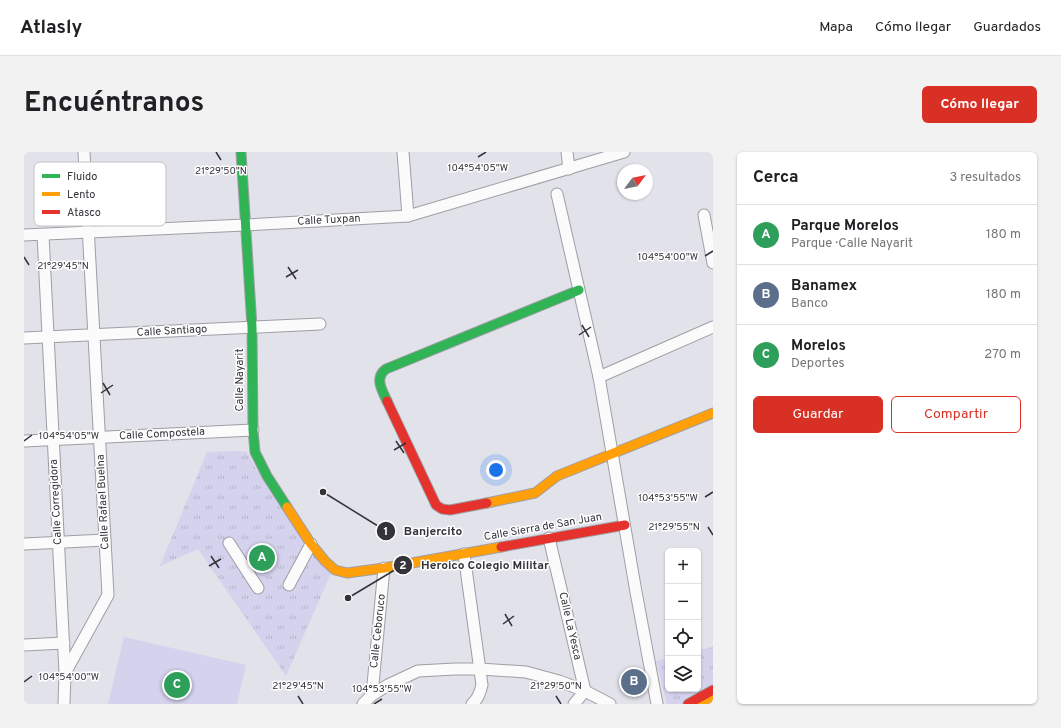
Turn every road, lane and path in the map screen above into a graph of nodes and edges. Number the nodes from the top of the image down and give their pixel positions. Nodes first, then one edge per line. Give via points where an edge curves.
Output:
1 (84, 152) edge
2 (242, 152) edge
3 (403, 152) edge
4 (567, 152) edge
5 (624, 152) edge
6 (84, 162) edge
7 (569, 169) junction
8 (557, 194) dead end
9 (704, 215) dead end
10 (408, 216) junction
11 (245, 225) junction
12 (88, 226) edge
13 (88, 233) junction
14 (43, 234) junction
15 (24, 235) edge
16 (713, 264) edge
17 (579, 290) junction
18 (320, 324) dead end
19 (252, 327) junction
20 (713, 327) edge
21 (94, 335) junction
22 (48, 337) junction
23 (24, 338) edge
24 (599, 377) junction
25 (713, 413) edge
26 (252, 430) junction
27 (100, 438) junction
28 (53, 440) junction
29 (24, 441) edge
30 (612, 455) junction
31 (625, 525) junction
32 (549, 538) junction
33 (105, 540) junction
34 (58, 542) junction
35 (229, 543) dead end
36 (24, 544) edge
37 (311, 544) junction
38 (464, 554) junction
39 (384, 568) junction
40 (347, 573) joint
41 (289, 585) dead end
42 (258, 588) dead end
43 (64, 643) junction
44 (24, 645) edge
45 (480, 668) junction
46 (65, 674) junction
47 (713, 690) edge
48 (584, 691) junction
49 (372, 695) junction
50 (713, 699) edge
51 (64, 704) edge
52 (363, 704) edge
53 (472, 704) edge
54 (574, 704) edge
55 (610, 704) edge
56 (657, 704) edge
57 (688, 704) edge
58 (702, 704) edge

1 - 6 street, Calle Rafael Buelna
2 - 11 street, Calle Nayarit
3 - 10 street
4 - 7 street
5 - 7 street, Calle Tuxpan
7 - 10 street, Calle Tuxpan
8 - 17 street
9 - 16 street
10 - 11 street, Calle Tuxpan
11 - 13 street, Calle Tuxpan
11 - 19 street, Calle Nayarit
12 - 13 street, Calle Rafael Buelna
13 - 14 street, Calle Tuxpan
13 - 21 street, Calle Rafael Buelna
14 - 15 street, Calle Tuxpan
14 - 22 street, Calle Corregidora
17 - 24 street
17 - 30 street via 389,367 379,376 379,382 433,500 441,509 450,510 535,493 557,476
18 - 19 street, Calle Santiago
19 - 21 street, Calle Santiago
19 - 26 street, Calle Nayarit
20 - 24 street
21 - 22 street, Calle Santiago
21 - 27 street, Calle Rafael Buelna
22 - 23 street, Calle Santiago
22 - 28 street, Calle Corregidora
24 - 30 street
25 - 30 street
26 - 27 street, Calle Compostela
26 - 37 street, Calle Nayarit via 254,452
27 - 28 street, Calle Compostela
27 - 33 street, Calle Rafael Buelna
28 - 29 street, Calle Compostela
28 - 34 street, Calle Corregidora
30 - 31 street
31 - 32 street, Calle Sierra de San Juan
31 - 56 street
32 - 38 street, Calle Sierra de San Juan
32 - 48 street, Calle La Yesca
33 - 34 street
33 - 46 street, Calle Rafael Buelna via 108,595
34 - 36 street
34 - 43 street, Calle Corregidora
35 - 42 street
37 - 40 street, Calle Nayarit via 335,570
37 - 41 street
38 - 39 street, Calle Sierra de San Juan
38 - 45 street
39 - 40 street, Calle Sierra de San Juan
39 - 49 street, Calle Ceboruco
43 - 44 street
43 - 46 street, Calle Corregidora
45 - 48 street via 526,672
45 - 49 street via 418,671
45 - 53 street via 482,685
46 - 51 street, Calle Corregidora
47 - 57 street
48 - 54 street
48 - 55 street
49 - 52 street
50 - 58 street

